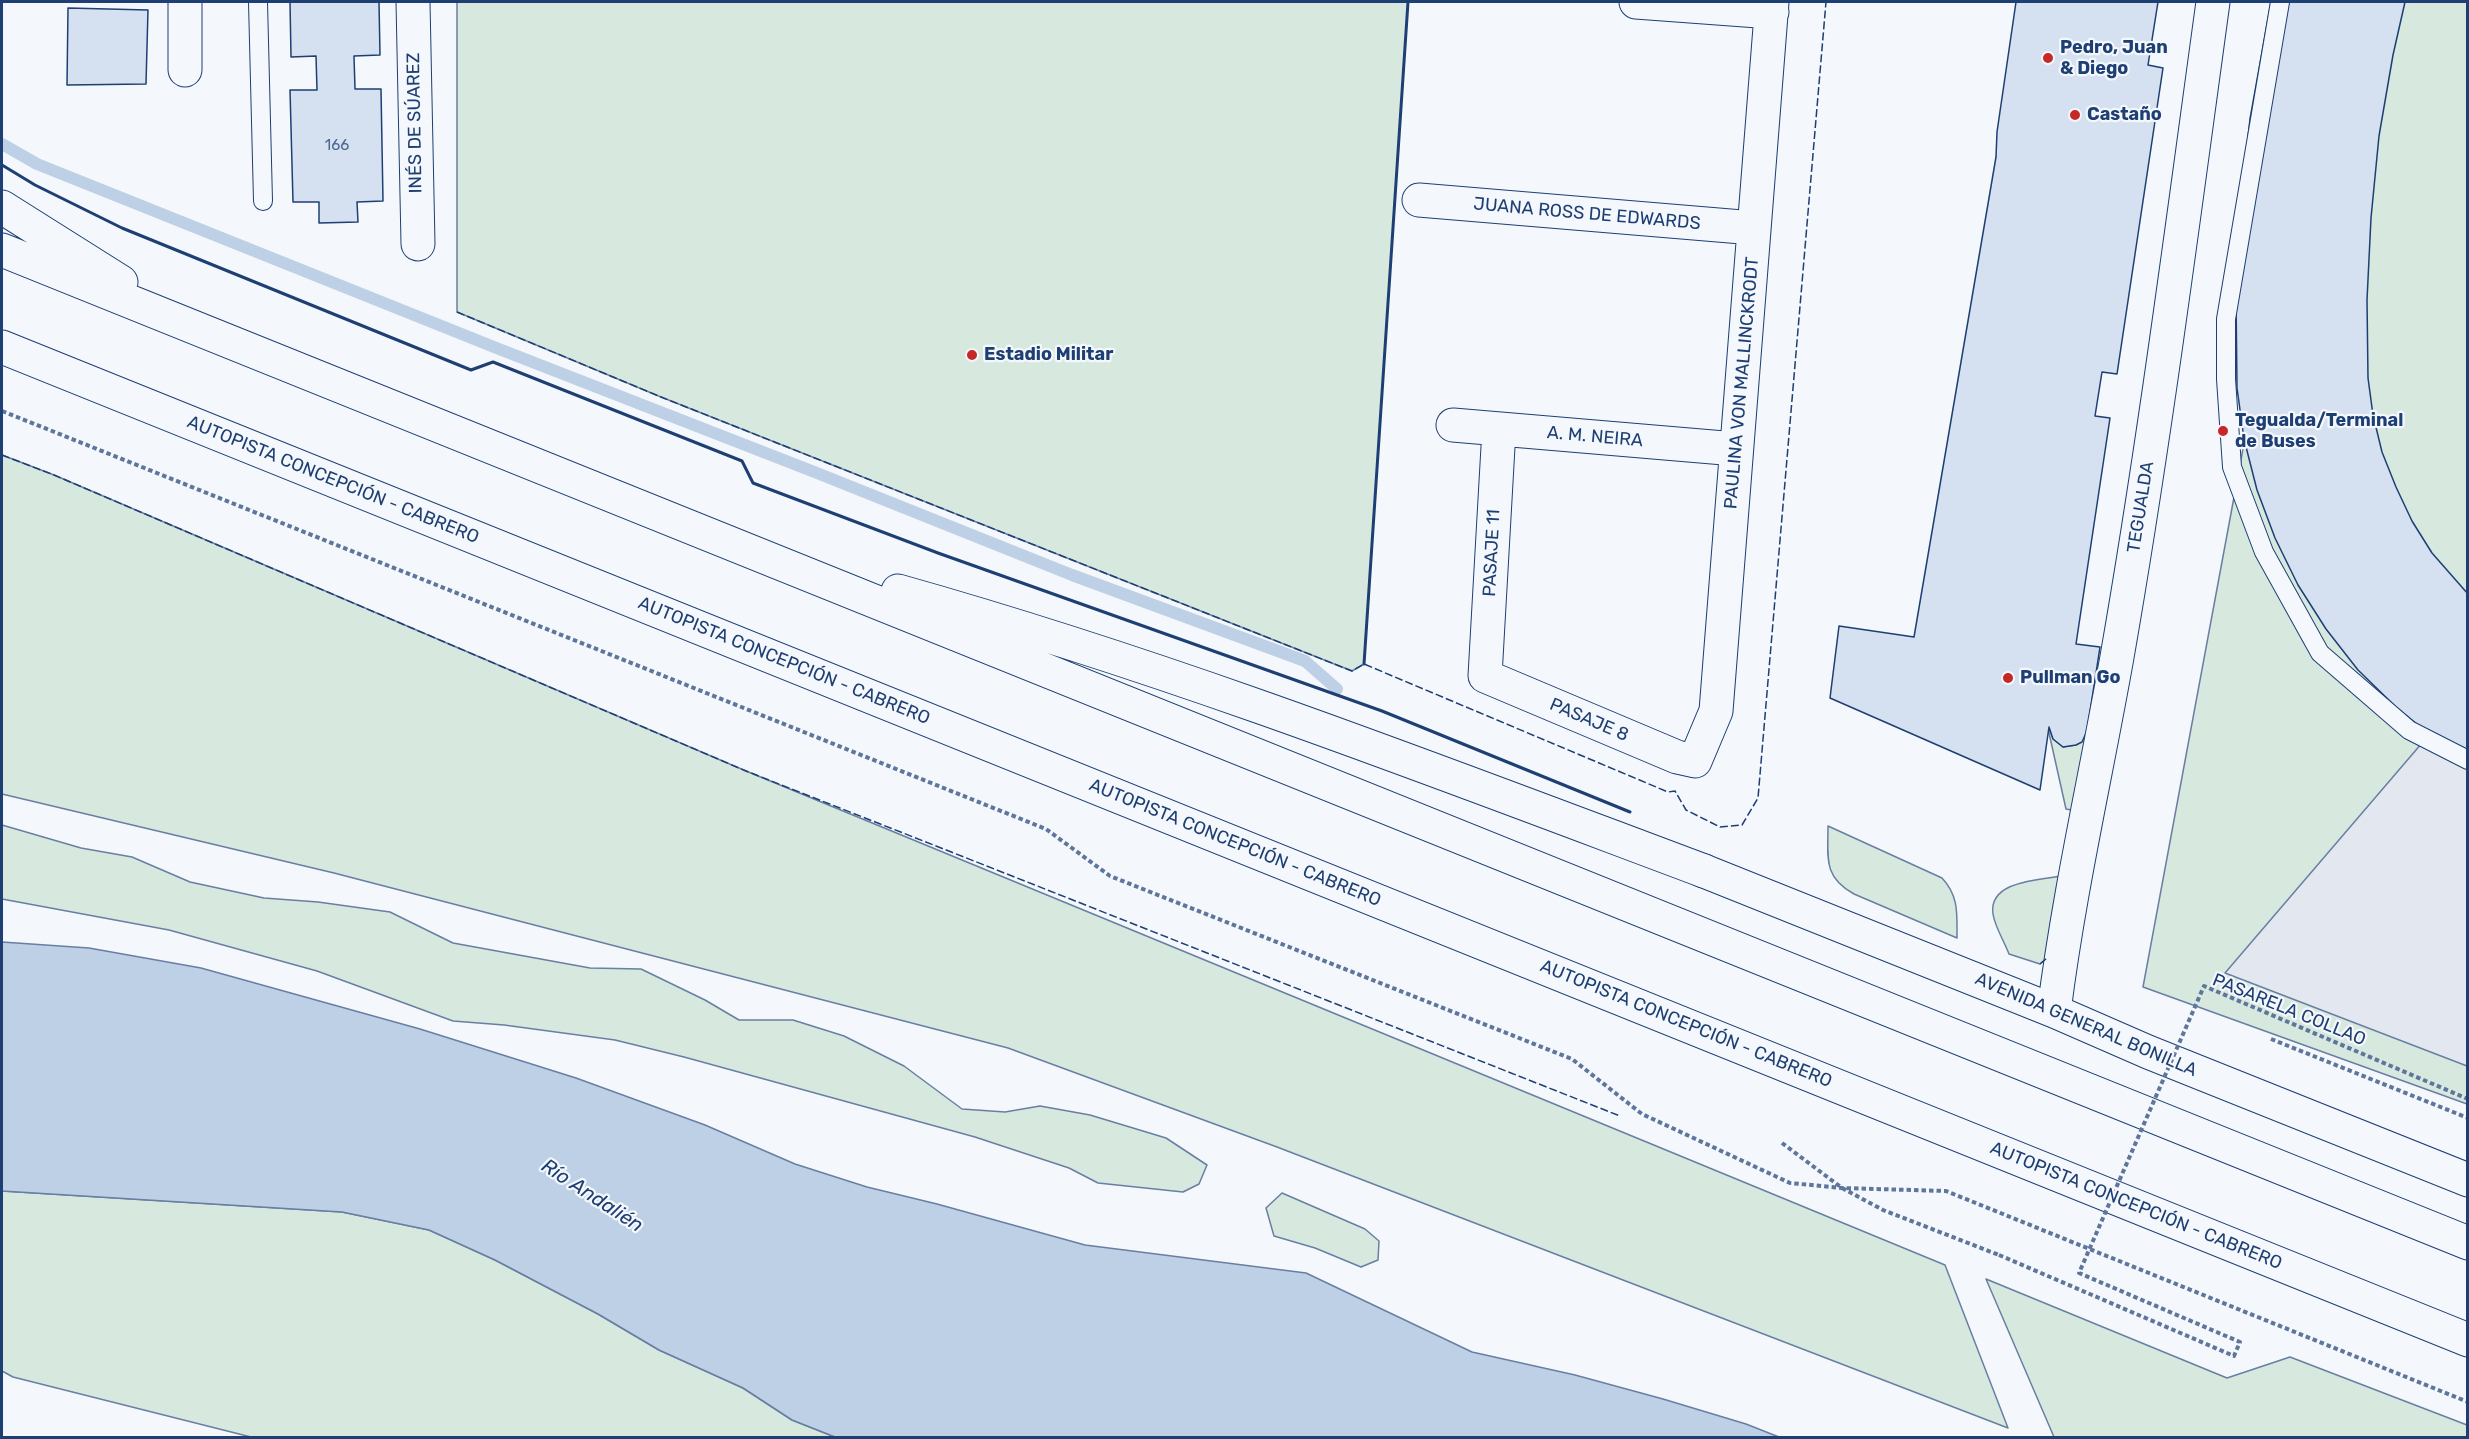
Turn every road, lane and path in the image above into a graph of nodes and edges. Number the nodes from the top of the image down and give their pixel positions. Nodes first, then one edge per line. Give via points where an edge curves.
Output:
1 (185, 2) edge
2 (258, 2) edge
3 (413, 2) edge
4 (1636, 2) edge
5 (2213, 2) edge
6 (2280, 2) edge
7 (1772, 7) edge
8 (185, 70) dead end
9 (1419, 200) dead end
10 (263, 201) dead end
11 (2, 207) edge
12 (1754, 228) junction
13 (418, 244) dead end
14 (2, 250) edge
15 (202, 332) junction
16 (2, 347) edge
17 (2, 411) edge
18 (1453, 425) dead end
19 (1499, 429) junction
20 (1736, 448) junction
21 (755, 553) junction
22 (1485, 676) joint
23 (2468, 760) edge
24 (1695, 761) joint
25 (2054, 1011) junction
26 (2271, 1039) dead end
27 (2468, 1099) edge
28 (2468, 1118) edge
29 (1782, 1143) dead end
30 (2468, 1180) edge
31 (1842, 1188) junction
32 (2468, 1243) edge
33 (2468, 1340) edge
34 (2468, 1402) edge

1 - 8 main road
2 - 10 lane
3 - 13 main road, INÉS DE SÚAREZ
4 - 7 main road
5 - 25 main road, TEGUALDA via 2157,410
6 - 23 lane via 2226,320 2232,467 2264,552 2320,653 2409,730
7 - 12 main road, PAULINA VON MALLINCKRODT
9 - 12 main road, JUANA ROSS DE EDWARDS
11 - 15 main road
12 - 20 main road, PAULINA VON MALLINCKRODT
14 - 15 main road
15 - 21 main road
16 - 33 main road, AUTOPISTA CONCEPCIÓN - CABRERO
17 - 31 path via 1046,829 1110,876 1572,1059 1642,1114 1790,1183
18 - 19 main road, A. M. NEIRA
19 - 20 main road, A. M. NEIRA
19 - 22 main road, PASAJE 11
20 - 24 main road, PAULINA VON MALLINCKRODT via 1716,711
21 - 25 main road, AVENIDA GENERAL BONILLA via 1055,637 1378,748 1704,871
21 - 32 main road
22 - 24 main road, PASAJE 8 via 1677,757
25 - 30 main road, AVENIDA GENERAL BONILLA
26 - 28 path, PASARELA COLLAO
27 - 31 path, PASARELA COLLAO, bridge via 2204,986 2079,1273 2240,1342 2234,1356 1999,1255 1883,1210
29 - 31 path
31 - 34 path via 1946,1191

